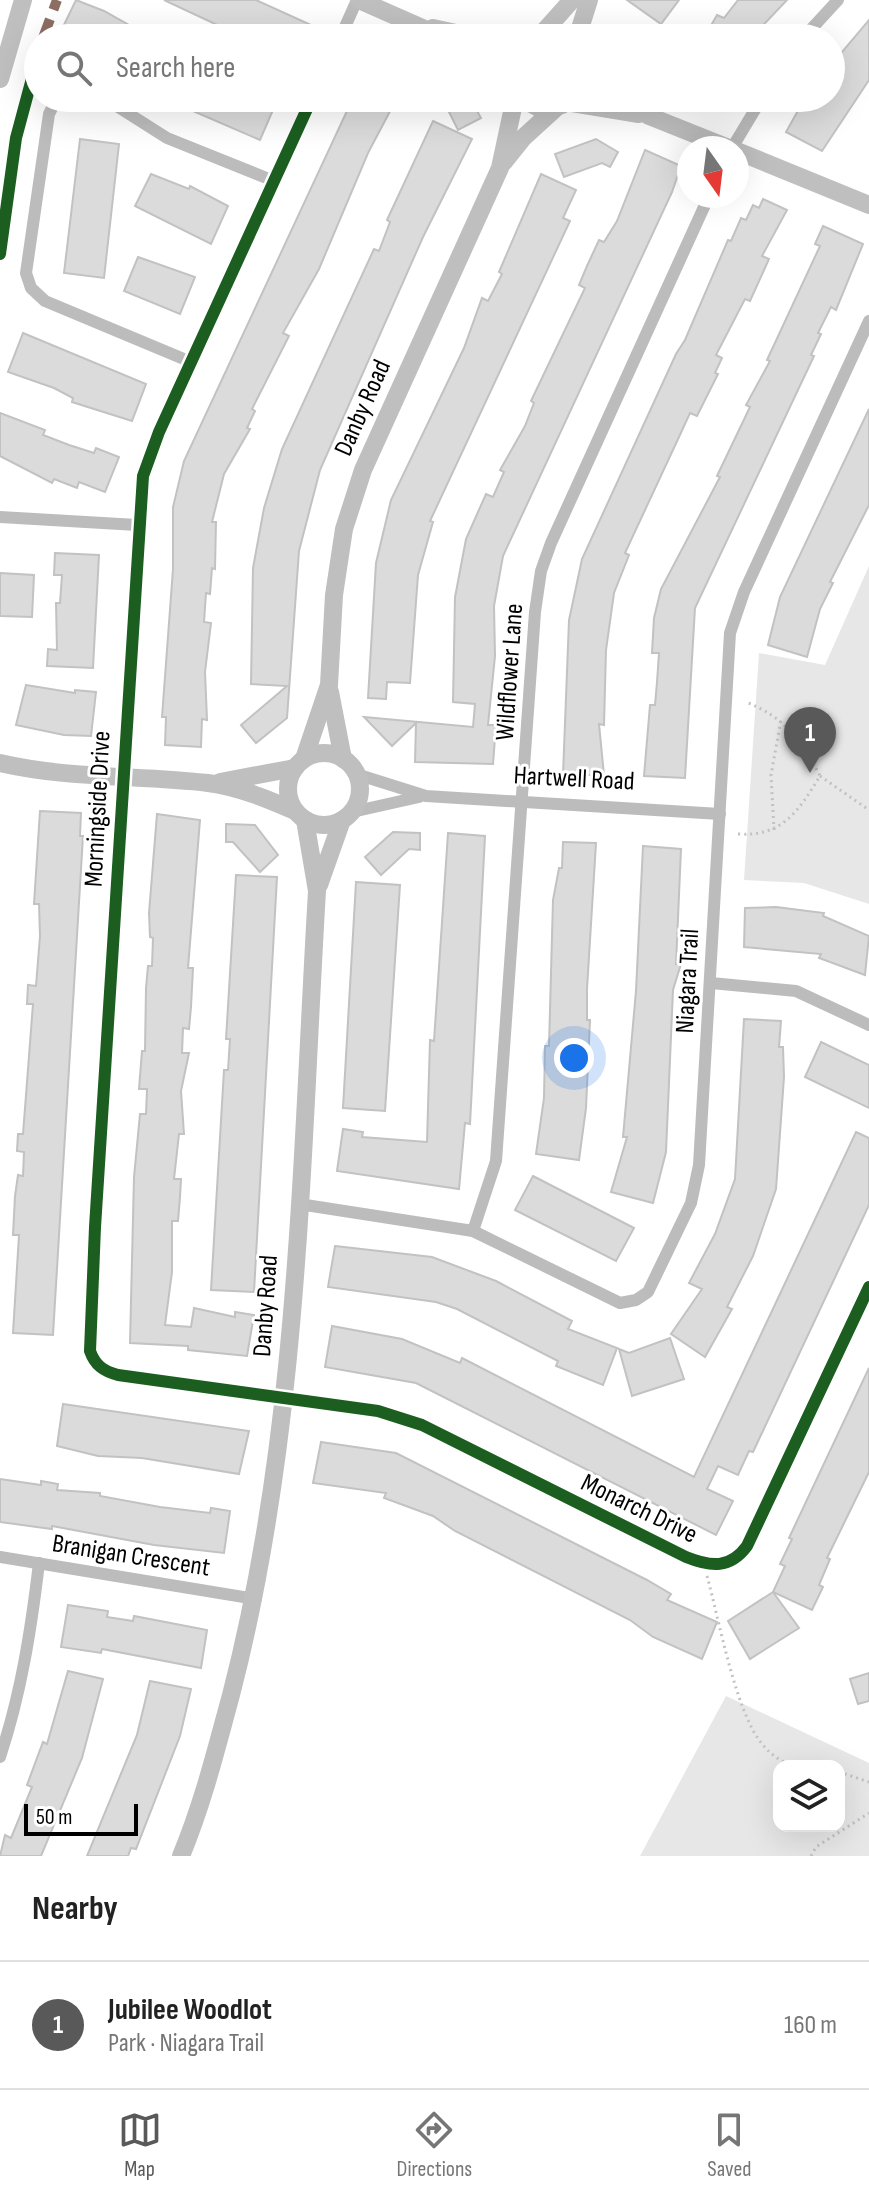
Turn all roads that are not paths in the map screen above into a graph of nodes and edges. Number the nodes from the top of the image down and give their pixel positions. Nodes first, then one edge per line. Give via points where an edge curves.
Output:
1 (23, 0) edge
2 (358, 0) edge
3 (572, 0) edge
4 (589, 0) edge
5 (838, 0) edge
6 (347, 24) edge
7 (417, 24) edge
8 (551, 24) edge
9 (581, 24) edge
10 (816, 24) edge
11 (0, 79) edge
12 (50, 112) edge
13 (126, 112) edge
14 (306, 112) edge
15 (514, 112) edge
16 (553, 112) edge
17 (625, 112) edge
18 (643, 112) edge
19 (754, 112) edge
20 (649, 116) junction
21 (700, 136) edge
22 (740, 136) edge
23 (749, 156) edge
24 (500, 168) junction
25 (274, 181) junction
26 (869, 205) edge
27 (704, 208) edge
28 (869, 321) edge
29 (191, 362) junction
30 (0, 517) edge
31 (137, 525) junction
32 (329, 685) junction
33 (343, 759) junction
34 (0, 763) edge
35 (300, 764) junction
36 (356, 774) junction
37 (122, 778) junction
38 (210, 783) junction
39 (426, 796) junction
40 (523, 802) junction
41 (720, 814) junction
42 (300, 816) junction
43 (347, 816) junction
44 (317, 891) junction
45 (711, 983) junction
46 (869, 1025) edge
47 (299, 1204) junction
48 (473, 1231) junction
49 (869, 1287) edge
50 (285, 1399) junction
51 (0, 1557) edge
52 (39, 1563) junction
53 (256, 1599) junction
54 (0, 1757) edge
55 (181, 1856) edge

1 - 11 street
2 - 6 street
2 - 7 street
3 - 8 street
4 - 9 street
5 - 10 street
12 - 29 street via 26,273 31,288 45,301
13 - 25 street via 167,138
14 - 25 street, Morningside Drive
15 - 24 street, Danby Road
16 - 24 street, Danby Road
17 - 20 street
18 - 20 street
19 - 22 street
20 - 21 street
23 - 26 street
24 - 32 street, Danby Road via 363,470 334,595
25 - 29 street, Morningside Drive
27 - 40 street, Wildflower Lane via 545,558 535,612
28 - 41 street, Niagara Trail via 730,633
29 - 31 street, Morningside Drive via 147,466
30 - 31 street
31 - 37 street, Morningside Drive
32 - 33 street, Danby Road
32 - 35 street, Danby Road
33 - 35 street via 324,754
33 - 36 street
34 - 37 street
35 - 38 street
35 - 42 street via 288,787
36 - 39 street, Hartwell Road
36 - 43 street via 359,794
37 - 38 street
37 - 50 street, Morningside Drive via 90,1351 102,1369 118,1375
38 - 42 street via 255,794
39 - 40 street, Hartwell Road
39 - 43 street, Hartwell Road
40 - 41 street, Hartwell Road
40 - 48 street, Wildflower Lane via 496,1161
41 - 45 street, Niagara Trail
42 - 43 street via 323,825
42 - 44 street, Danby Road
43 - 44 street, Danby Road
44 - 47 street, Danby Road
45 - 46 street via 796,991
45 - 48 street, Niagara Trail via 695,1188 648,1292 620,1303
47 - 48 street, Niagara Trail
47 - 50 street, Danby Road
49 - 50 street, Monarch Drive via 736,1560 703,1564 422,1425 378,1411
50 - 53 street, Danby Road
51 - 52 street, Branigan Crescent
52 - 53 street, Branigan Crescent
52 - 54 street via 20,1686
53 - 55 street, Danby Road via 202,1806

